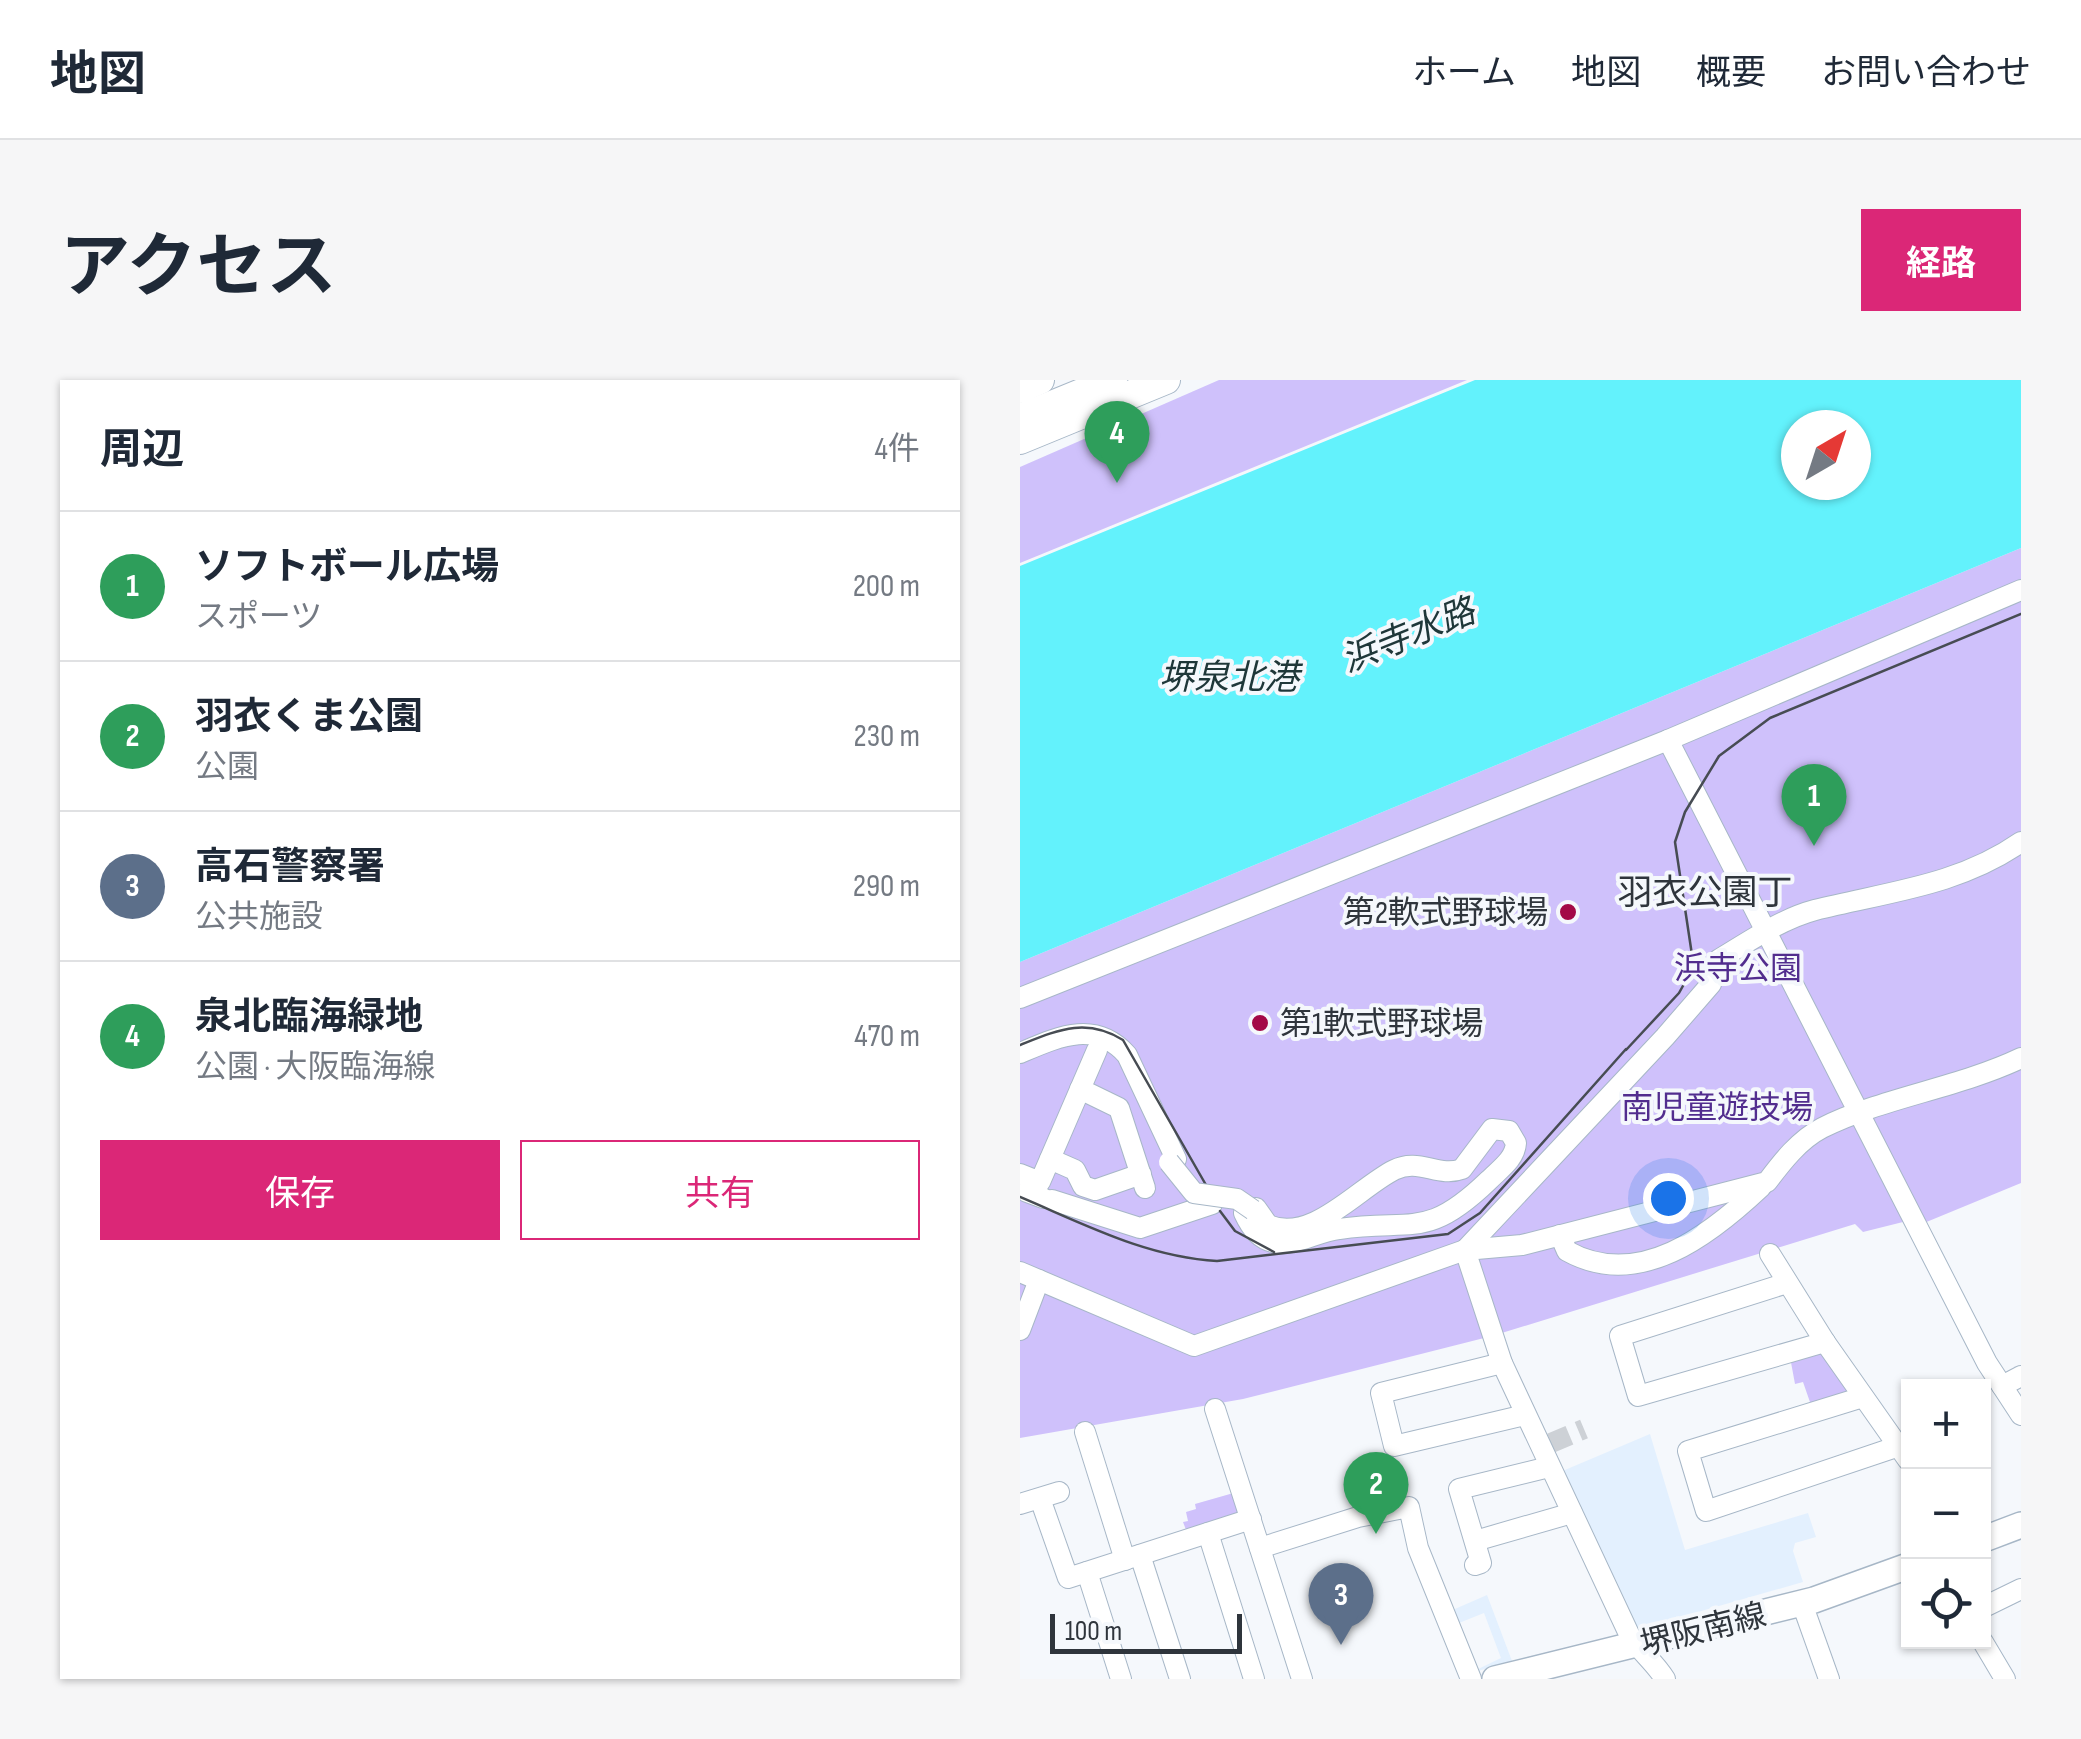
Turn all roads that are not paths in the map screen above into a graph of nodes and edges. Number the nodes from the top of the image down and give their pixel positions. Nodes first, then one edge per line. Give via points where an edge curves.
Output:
1 (1040, 380) edge
2 (1080, 380) edge
3 (1114, 380) edge
4 (1166, 380) edge
5 (1187, 380) edge
6 (1020, 389) edge
7 (1020, 404) edge
8 (1020, 418) edge
9 (1020, 440) edge
10 (1020, 448) edge
11 (2021, 590) edge
12 (1668, 740) junction
13 (2021, 842) edge
14 (1766, 932) junction
15 (1020, 998) edge
16 (1097, 1050) dead end
17 (1020, 1057) edge
18 (2021, 1058) edge
19 (1080, 1089) junction
20 (1861, 1114) junction
21 (1050, 1158) junction
22 (1766, 1182) junction
23 (1039, 1191) edge
24 (1250, 1211) junction
25 (1560, 1235) junction
26 (1465, 1250) junction
27 (1770, 1254) dead end
28 (1030, 1276) edge
29 (1787, 1283) junction
30 (1020, 1330) edge
31 (1825, 1342) junction
32 (1502, 1364) junction
33 (2021, 1376) edge
34 (2002, 1386) junction
35 (1863, 1396) junction
36 (1215, 1408) dead end
37 (1524, 1415) junction
38 (2021, 1415) edge
39 (1085, 1432) dead end
40 (1901, 1449) edge
41 (1901, 1454) edge
42 (1548, 1458) junction
43 (1020, 1504) edge
44 (1572, 1512) junction
45 (1251, 1519) junction
46 (2021, 1527) edge
47 (1208, 1533) junction
48 (1991, 1537) edge
49 (1474, 1542) junction
50 (1260, 1548) junction
51 (1132, 1557) junction
52 (1475, 1565) dead end
53 (1901, 1569) edge
54 (1087, 1572) junction
55 (2021, 1589) edge
56 (1991, 1604) edge
57 (1804, 1609) dead end
58 (1636, 1646) junction
59 (1987, 1649) edge
60 (1121, 1679) edge
61 (1180, 1679) edge
62 (1254, 1679) edge
63 (1302, 1679) edge
64 (1471, 1679) edge
65 (1495, 1679) edge
66 (1665, 1679) edge
67 (1829, 1679) edge
68 (2005, 1679) edge

1 - 6 highway
2 - 7 main road
3 - 8 highway
4 - 9 highway
5 - 10 main road
11 - 12 street
12 - 14 street
12 - 15 street
13 - 14 street via 1920,888 1811,911
14 - 20 street
14 - 26 street via 1718,960 1711,984
16 - 19 street
17 - 24 street, bridge via 1072,1033 1093,1033 1116,1044 1130,1061 1172,1160 1194,1188 1238,1196
18 - 20 street
19 - 21 street
19 - 21 street via 1118,1108 1143,1181 1096,1190
20 - 22 street via 1821,1128
20 - 34 street
21 - 23 street
22 - 25 street
22 - 25 street via 1714,1230 1658,1257 1597,1264 1566,1251
23 - 24 street via 1160,1221 1211,1202
24 - 24 street via 1256,1233 1279,1243 1332,1230 1412,1226 1472,1196 1511,1158 1516,1140 1492,1128 1462,1169 1402,1166 1337,1209 1286,1230
25 - 26 street
26 - 28 street via 1194,1346
26 - 32 street
27 - 29 street
28 - 30 street
29 - 31 street
29 - 31 street via 1620,1336 1638,1396
31 - 35 street
32 - 37 street
32 - 37 street via 1381,1393 1394,1446
33 - 34 street
34 - 38 street
35 - 40 street
35 - 41 street via 1688,1451 1706,1511
36 - 45 street
37 - 42 street
39 - 51 street
42 - 44 street
42 - 49 street via 1459,1489
43 - 54 street via 1051,1500 1068,1578
44 - 49 street
44 - 58 street
45 - 47 street
45 - 50 street
46 - 48 main road
47 - 51 street
47 - 62 street
49 - 52 street via 1481,1563
50 - 63 street
50 - 64 street via 1409,1507 1418,1548
51 - 54 street
51 - 61 street
53 - 58 main road, 堺阪南線 via 1814,1600
54 - 60 street
55 - 56 street
57 - 67 street
58 - 65 main road, 堺阪南線
58 - 66 street
59 - 68 street

